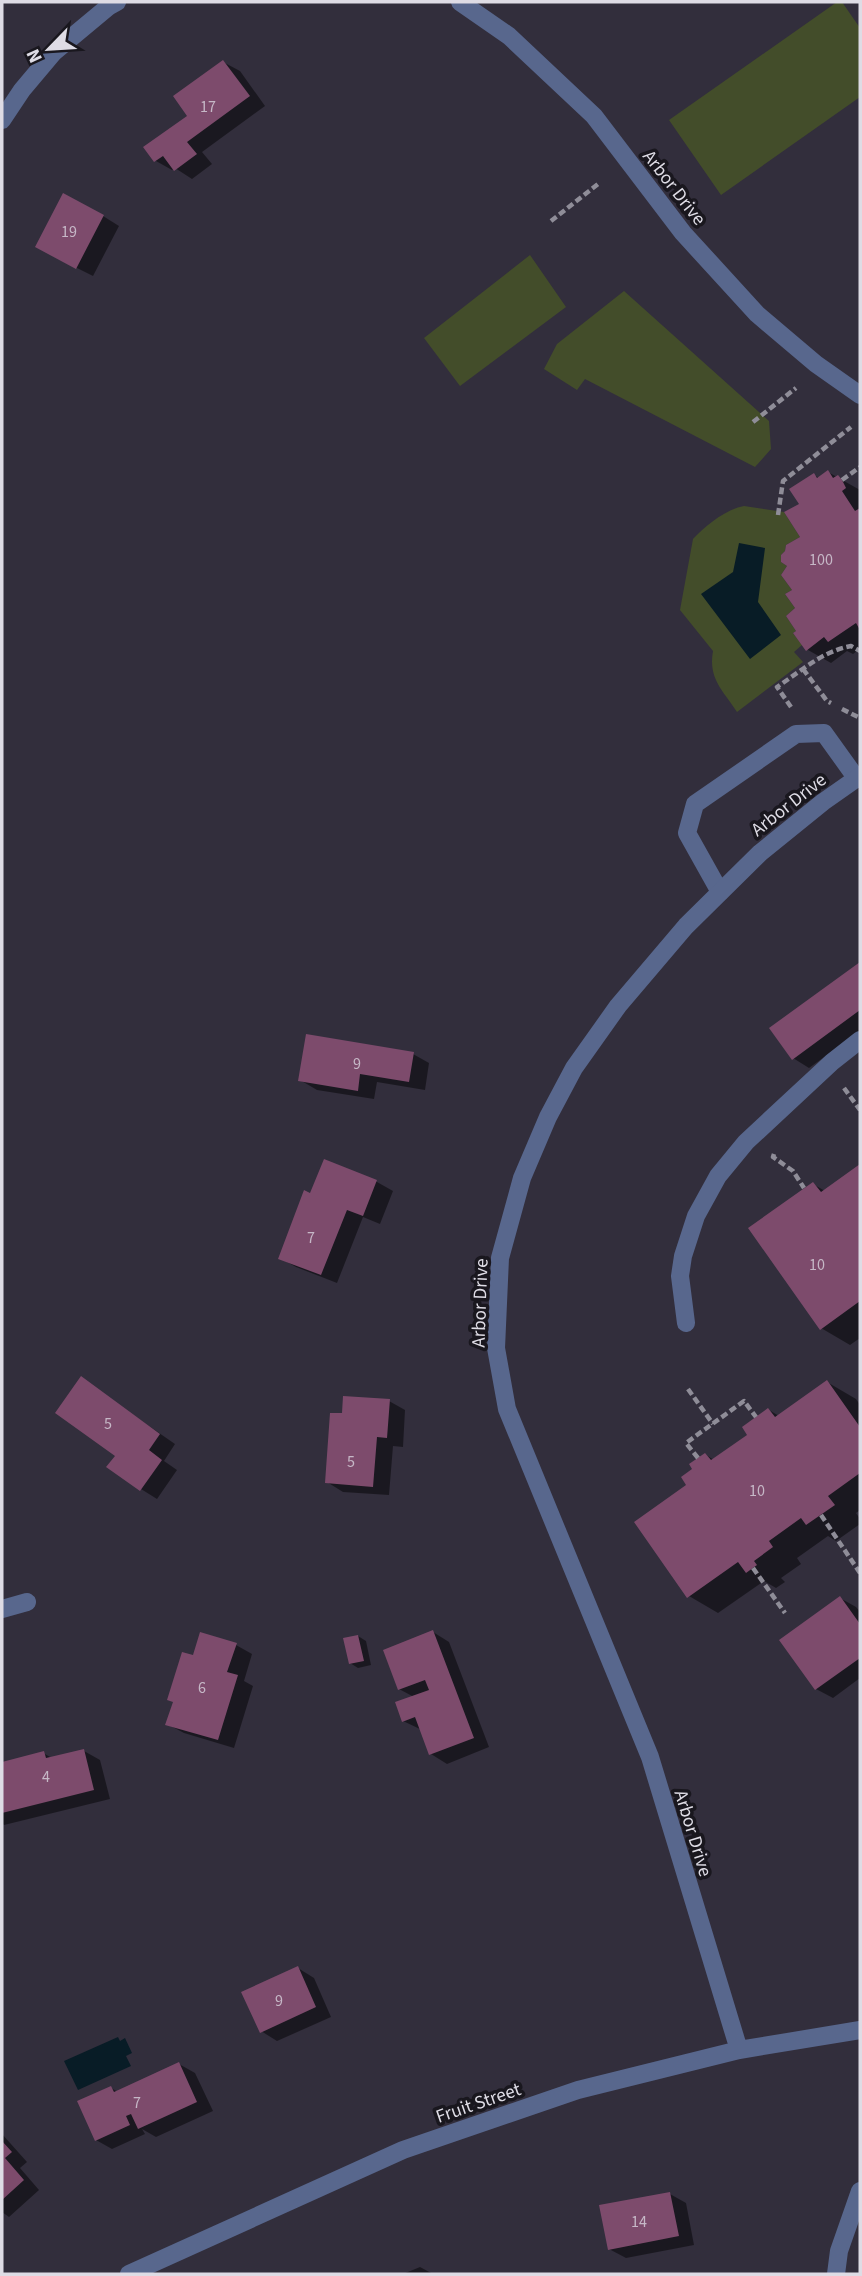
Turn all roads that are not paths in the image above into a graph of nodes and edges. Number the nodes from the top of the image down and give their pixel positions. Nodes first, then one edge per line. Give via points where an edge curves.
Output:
1 (117, 2) edge
2 (460, 2) edge
3 (2, 120) edge
4 (860, 395) edge
5 (859, 777) edge
6 (720, 892) junction
7 (860, 1040) edge
8 (686, 1323) dead end
9 (27, 1602) dead end
10 (2, 1609) edge
11 (860, 2030) edge
12 (739, 2050) junction
13 (860, 2191) edge
14 (129, 2274) edge
15 (836, 2274) edge

1 - 3 street via 54,52
2 - 4 street, Arbor Drive via 509,36 594,116 683,233 757,314
5 - 6 street, Arbor Drive via 760,853
5 - 6 street via 824,733 796,734 695,804 687,833
6 - 12 street, Arbor Drive via 618,1006 574,1068 548,1117 522,1178 500,1258 496,1348 508,1409 650,1757
7 - 8 street via 746,1142 718,1176 696,1216 682,1256
9 - 10 street
11 - 12 street, Fruit Street
12 - 14 street, Fruit Street via 578,2090 403,2150
13 - 15 street via 839,2251

